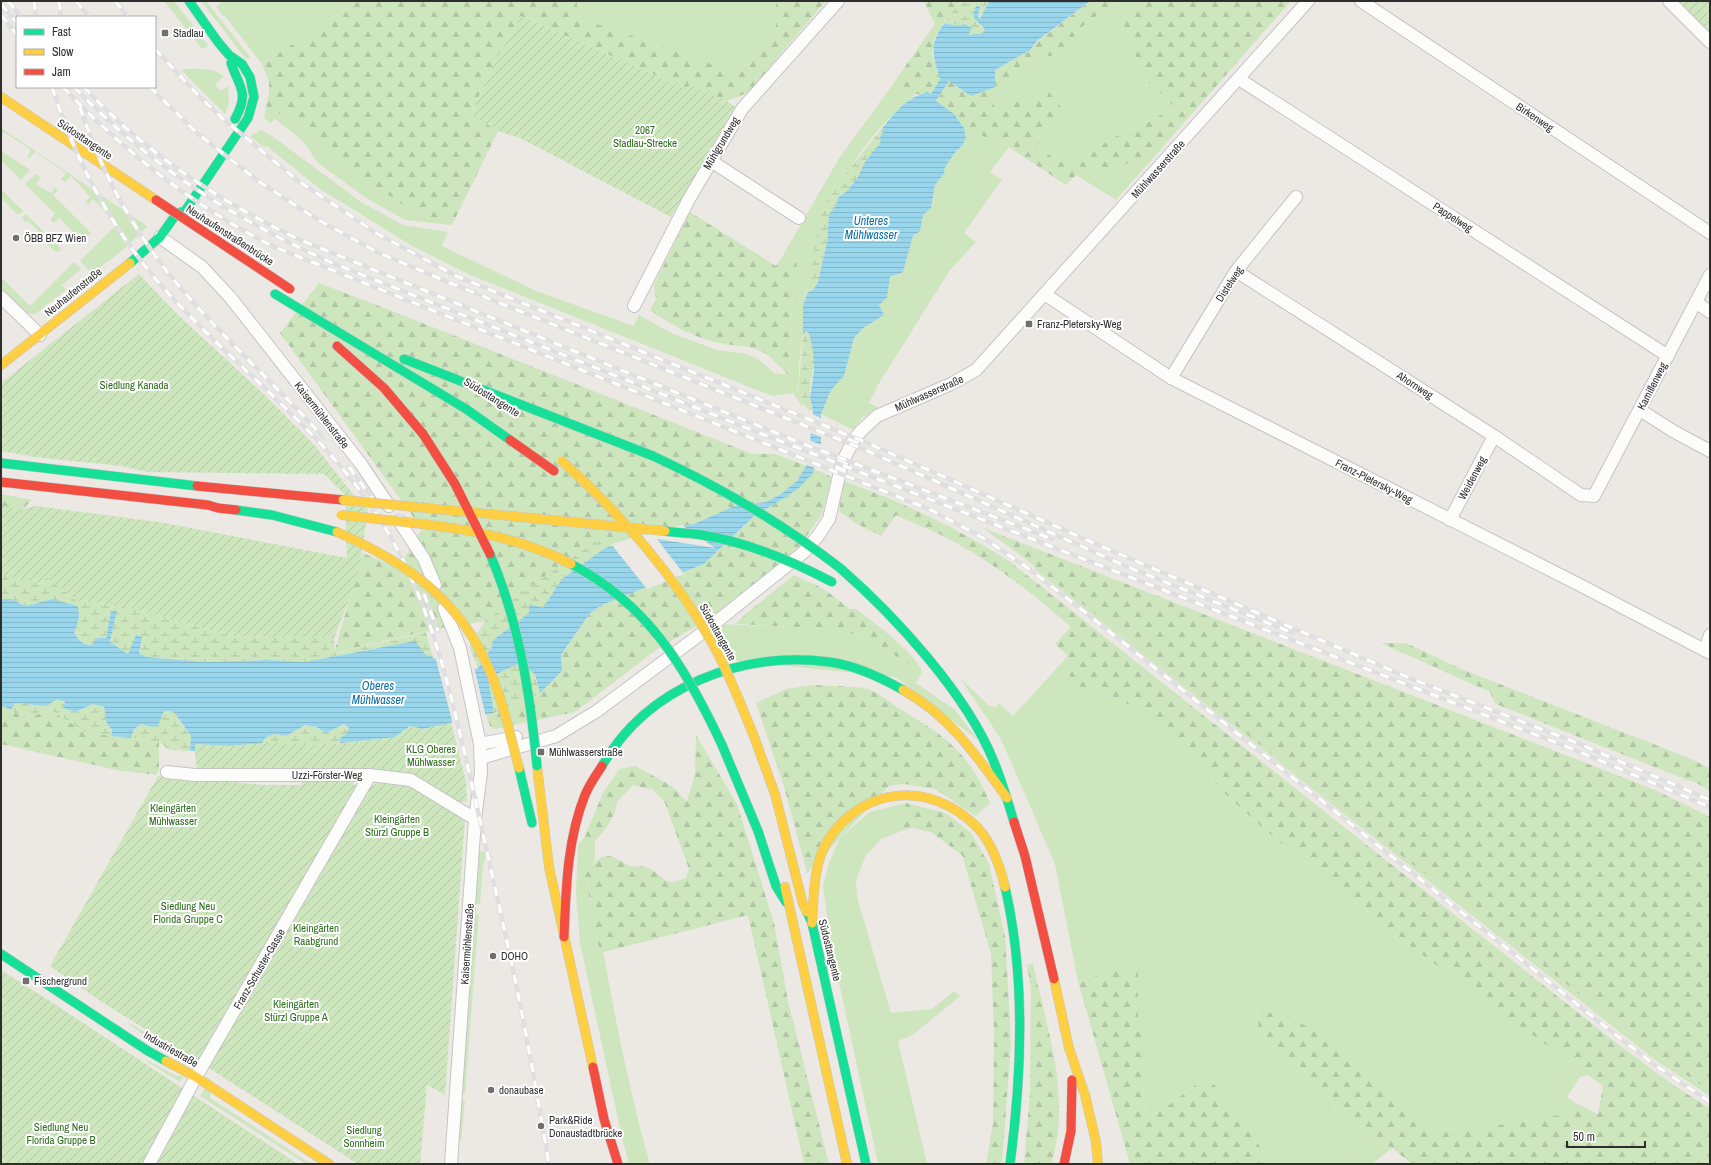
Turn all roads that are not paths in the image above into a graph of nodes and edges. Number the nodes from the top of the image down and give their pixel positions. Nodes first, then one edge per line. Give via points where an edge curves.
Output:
1 (188, 1) edge
2 (838, 1) edge
3 (1308, 1) edge
4 (1361, 1) edge
5 (1669, 1) edge
6 (1710, 42) edge
7 (230, 56) junction
8 (1239, 79) junction
9 (1, 98) edge
10 (229, 129) dead end
11 (711, 161) junction
12 (1296, 197) dead end
13 (156, 200) joint
14 (799, 218) dead end
15 (162, 220) dead end
16 (175, 229) dead end
17 (1710, 233) edge
18 (160, 237) junction
19 (1236, 271) junction
20 (1710, 275) edge
21 (294, 291) dead end
22 (271, 292) dead end
23 (1046, 295) junction
24 (1, 297) edge
25 (282, 302) junction
26 (1697, 303) junction
27 (634, 306) dead end
28 (1710, 312) edge
29 (310, 327) dead end
30 (40, 335) junction
31 (329, 341) dead end
32 (1668, 356) junction
33 (1, 365) edge
34 (1171, 378) junction
35 (458, 390) dead end
36 (1640, 410) junction
37 (1494, 436) junction
38 (1710, 451) edge
39 (559, 459) dead end
40 (1, 462) edge
41 (557, 473) dead end
42 (1, 482) edge
43 (1594, 496) joint
44 (208, 504) junction
45 (294, 510) dead end
46 (337, 515) dead end
47 (601, 515) dead end
48 (1450, 520) junction
49 (622, 536) dead end
50 (843, 588) dead end
51 (861, 600) dead end
52 (887, 616) junction
53 (690, 630) dead end
54 (1710, 635) edge
55 (701, 650) dead end
56 (1707, 651) edge
57 (708, 663) dead end
58 (719, 684) dead end
59 (576, 724) junction
60 (480, 744) junction
61 (481, 758) junction
62 (168, 772) dead end
63 (370, 775) junction
64 (1007, 798) junction
65 (475, 819) junction
66 (534, 834) dead end
67 (537, 849) dead end
68 (780, 866) dead end
69 (789, 907) junction
70 (812, 923) junction
71 (564, 937) junction
72 (1, 954) edge
73 (1069, 1048) junction
74 (196, 1077) junction
75 (604, 1119) junction
76 (1096, 1142) junction
77 (149, 1164) edge
78 (329, 1164) edge
79 (451, 1164) edge
80 (610, 1164) edge
81 (618, 1164) edge
82 (847, 1164) edge
83 (866, 1164) edge
84 (1010, 1164) edge
85 (1064, 1164) edge
86 (1098, 1164) edge
87 (1104, 1164) edge

1 - 7 main road
2 - 11 street, Mühlgrundweg via 742,109
3 - 8 street, Mühlwasserstraße
4 - 17 street, Birkenweg
5 - 6 street
7 - 10 main road via 242,93 237,116
7 - 18 main road via 241,62 252,80 252,110 185,211 177,209
8 - 23 street, Mühlwasserstraße
8 - 32 street, Pappelweg
9 - 13 main road, Südosttangente
11 - 14 street
11 - 27 street, Mühlgrundweg
12 - 19 street, Distelweg
13 - 21 main road, Neuhaufenstraßenbrücke, bridge
15 - 16 main road
18 - 30 main road, Neuhaufenstraße
18 - 60 street, Kaisermühlenstraße via 202,267 230,297 361,464 424,559 460,648
19 - 34 street, Distelweg
19 - 37 street, Ahornweg
20 - 26 street, Kamillenweg
22 - 25 main road
23 - 34 street, Franz-Pletersky-Weg
23 - 59 street, Mühlwasserstraße via 976,370 951,384 877,416 860,432 842,463 829,519 804,552 702,633
24 - 30 street
25 - 29 main road
25 - 41 main road via 466,409
26 - 28 street
26 - 32 street, Kamillenweg
30 - 33 main road, Neuhaufenstraße
31 - 71 main road, bridge via 348,354 384,388 423,434 451,476 494,560 509,604 530,694 550,867
32 - 36 street, Kamillenweg
34 - 48 street, Franz-Pletersky-Weg
35 - 52 main road, Südosttangente, bridge via 401,357 693,474 794,533 856,582
36 - 38 street
36 - 43 street, Kamillenweg
37 - 43 street, Ahornweg via 1581,495
37 - 48 street, Weidenweg
39 - 70 main road, Südosttangente, bridge via 627,523 686,599 709,637 731,679 775,794 803,904
40 - 50 main road, bridge via 148,482 702,535 770,554
42 - 44 main road
44 - 45 main road via 216,502
44 - 66 main road, bridge via 215,508 276,516 337,532 387,554 430,584 465,624 490,672 519,768
46 - 69 main road, bridge via 442,527 510,539 549,553 584,571 632,605 662,638 687,675 722,745 758,832 776,886
47 - 49 main road
48 - 56 street, Franz-Pletersky-Weg
51 - 52 main road
52 - 64 main road via 929,659 960,700 990,750
53 - 55 main road, Südosttangente
54 - 56 street
57 - 58 main road
59 - 60 street, Mühlwasserstraße
59 - 61 street, Mühlwasserstraße via 556,736
60 - 61 street, Kaisermühlenstraße
61 - 65 street, Kaisermühlenstraße
62 - 63 street, Uzzi-Förster-Weg via 195,775
63 - 65 street, Uzzi-Förster-Weg via 410,780
63 - 74 street, Franz-Schuster-Gasse
64 - 71 main road via 967,742 948,721 917,696 883,678 836,663 809,659 781,658 756,661 720,670 680,688 654,705 633,723 613,746 595,776 580,809 570,847
64 - 73 main road via 1046,940
65 - 79 street, Kaisermühlenstraße
67 - 71 main road
68 - 69 main road
69 - 82 main road
70 - 83 main road, Südosttangente
70 - 84 main road via 818,868 828,841 846,817 868,803 899,794 930,797 960,812 984,836 993,850 1005,888 1015,955 1019,1040 1018,1094
71 - 75 main road
72 - 74 main road, Industriestraße via 148,1051
73 - 76 main road via 1085,1095
73 - 85 main road via 1073,1111
74 - 77 street, Franz-Schuster-Gasse
74 - 78 main road, Industriestraße
75 - 80 main road via 606,1151
75 - 81 main road
76 - 86 main road
76 - 87 main road

